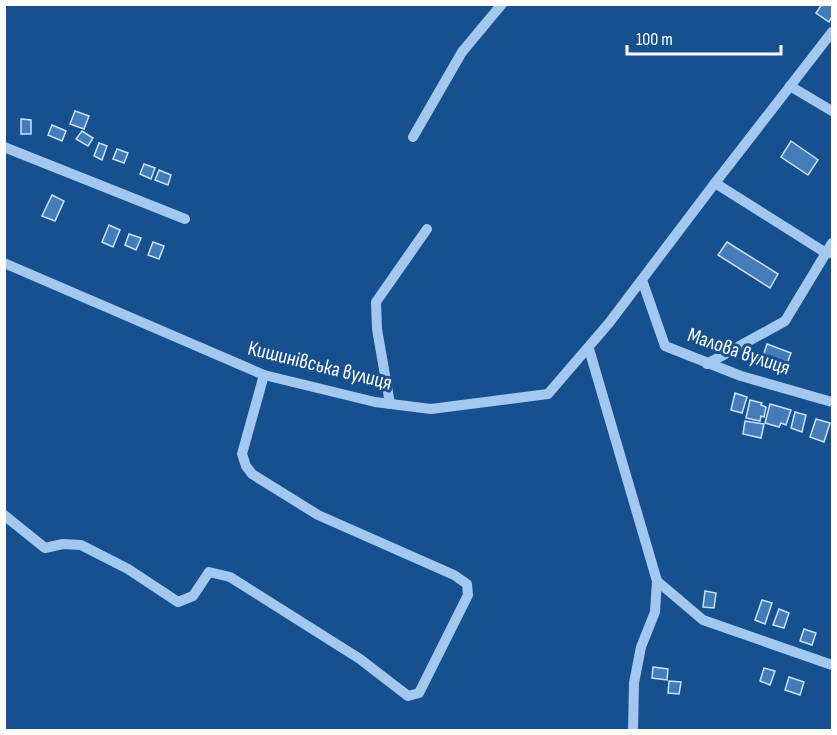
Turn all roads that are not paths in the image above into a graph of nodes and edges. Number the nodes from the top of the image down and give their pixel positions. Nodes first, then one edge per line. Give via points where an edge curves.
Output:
1 (502, 4) edge
2 (832, 32) edge
3 (790, 86) junction
4 (832, 111) edge
5 (413, 137) dead end
6 (4, 147) edge
7 (715, 183) junction
8 (185, 219) dead end
9 (427, 229) dead end
10 (830, 250) edge
11 (4, 263) edge
12 (642, 280) junction
13 (589, 349) junction
14 (707, 364) junction
15 (264, 375) junction
16 (832, 402) edge
17 (390, 404) junction
18 (4, 515) edge
19 (657, 581) junction
20 (832, 665) edge
21 (633, 730) edge

1 - 5 street via 462,52
2 - 3 street, Кишинівська вулиця
3 - 4 street
3 - 7 street, Кишинівська вулиця
6 - 8 street
7 - 10 street
7 - 12 street, Кишинівська вулиця
9 - 17 street via 376,302
10 - 14 street via 785,321
11 - 15 street, Кишинівська вулиця
12 - 13 street, Кишинівська вулиця
12 - 14 street, Малова вулиця via 665,346
13 - 17 street, Кишинівська вулиця via 548,394 431,409
13 - 19 street
14 - 16 street, Малова вулиця
15 - 17 street, Кишинівська вулиця
15 - 18 street via 242,454 252,474 318,515 454,574 467,584 468,594 419,693 408,696 360,659 230,577 209,572 193,596 178,602 128,569 81,545 45,548
19 - 20 street via 703,620
19 - 21 street via 655,612 641,647 634,683

